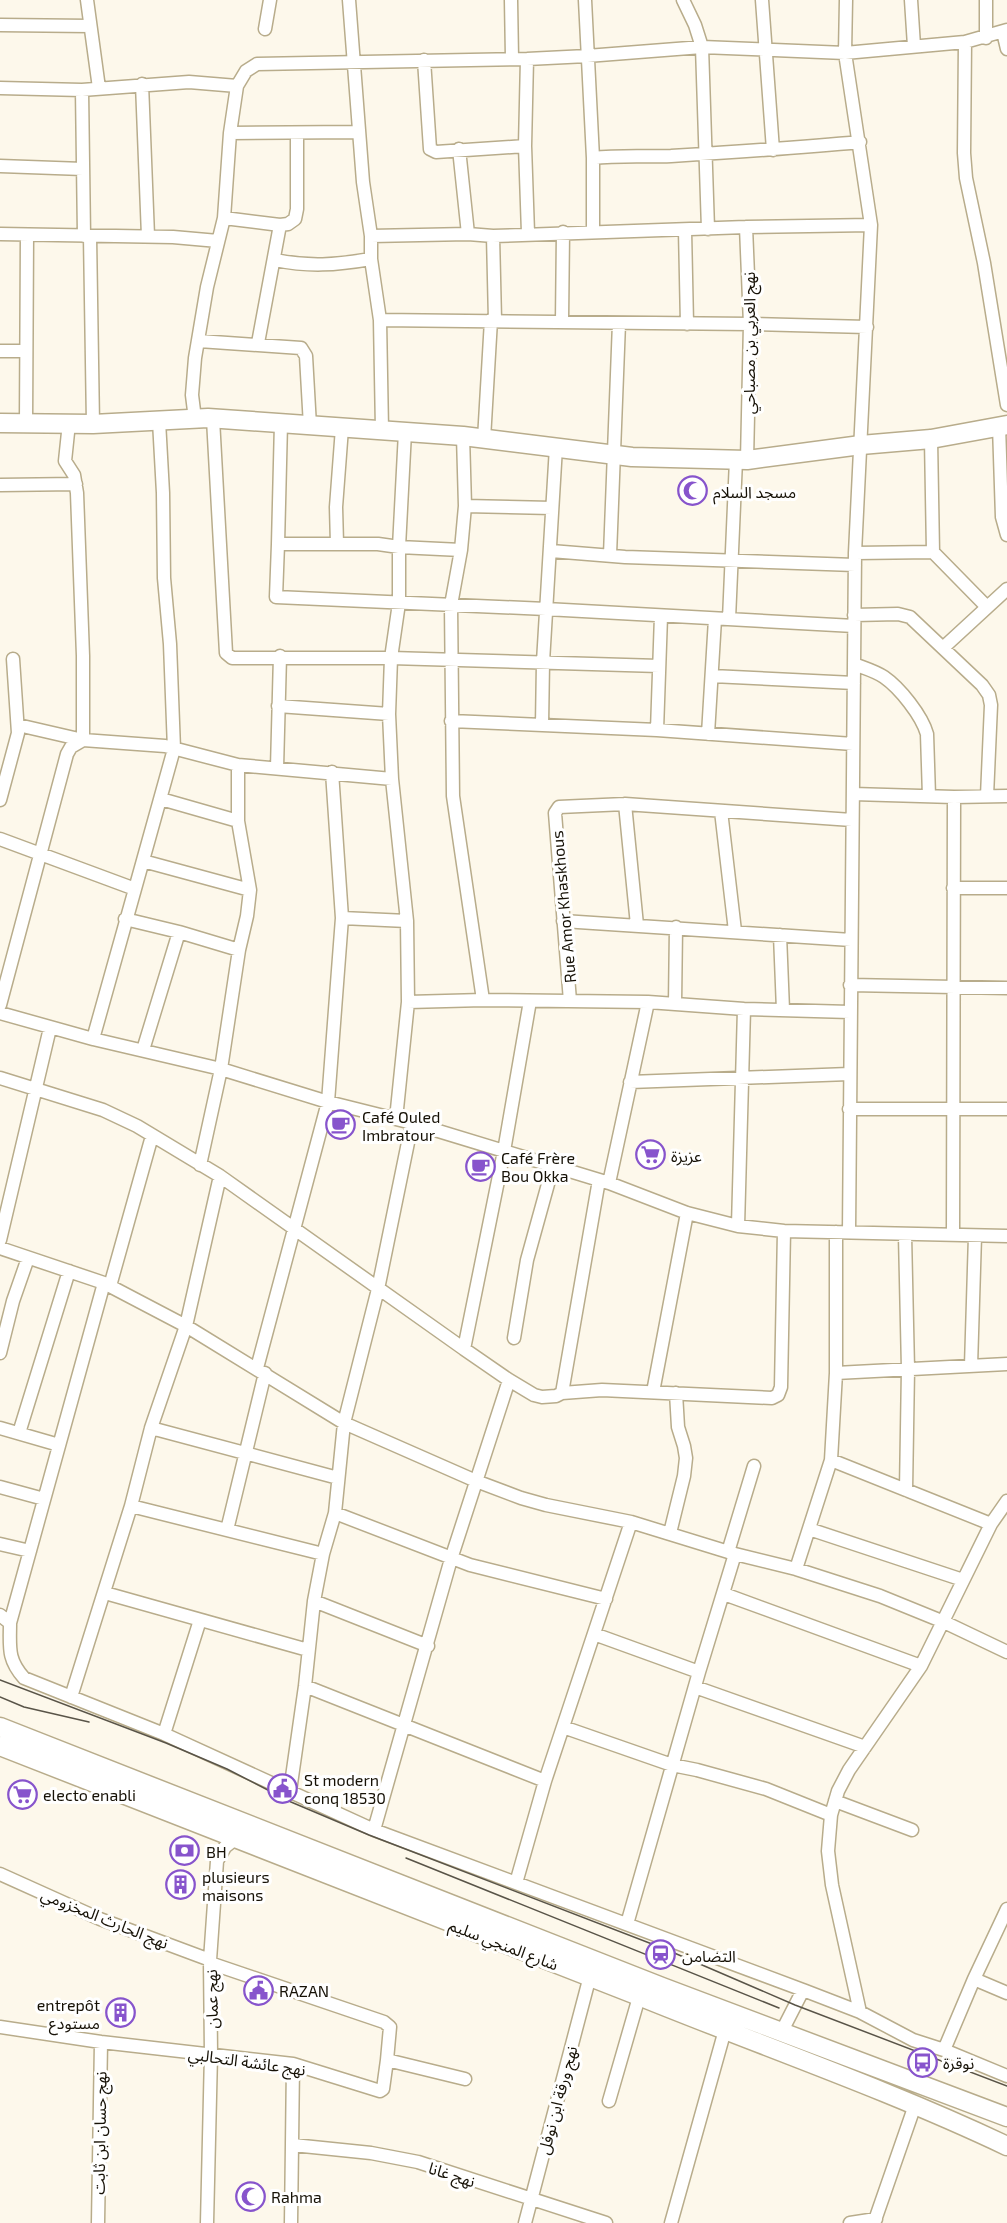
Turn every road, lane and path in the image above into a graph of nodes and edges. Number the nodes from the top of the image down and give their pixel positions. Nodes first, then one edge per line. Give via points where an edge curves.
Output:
1 (87, 0) edge
2 (270, 0) edge
3 (349, 0) edge
4 (511, 0) edge
5 (585, 0) edge
6 (683, 0) edge
7 (762, 0) edge
8 (846, 0) edge
9 (911, 0) edge
10 (986, 0) edge
11 (0, 25) edge
12 (90, 26) junction
13 (265, 29) dead end
14 (1005, 31) edge
15 (986, 38) junction
16 (965, 42) junction
17 (702, 46) junction
18 (914, 46) junction
19 (766, 49) junction
20 (1007, 49) edge
21 (845, 53) junction
22 (587, 56) junction
23 (512, 58) junction
24 (527, 59) junction
25 (424, 60) junction
26 (354, 61) junction
27 (142, 84) junction
28 (237, 86) junction
29 (0, 88) edge
30 (99, 88) junction
31 (82, 90) junction
32 (359, 132) junction
33 (230, 133) junction
34 (297, 134) junction
35 (860, 142) junction
36 (525, 146) junction
37 (459, 149) junction
38 (773, 150) junction
39 (706, 154) junction
40 (592, 158) junction
41 (0, 166) edge
42 (83, 169) junction
43 (224, 218) junction
44 (280, 225) junction
45 (871, 225) junction
46 (746, 227) junction
47 (708, 229) junction
48 (686, 230) junction
49 (563, 232) junction
50 (592, 232) junction
51 (528, 233) junction
52 (0, 234) edge
53 (468, 234) junction
54 (27, 235) junction
55 (87, 236) junction
56 (148, 236) junction
57 (371, 236) junction
58 (493, 236) junction
59 (218, 241) junction
60 (275, 260) junction
61 (371, 260) junction
62 (380, 320) junction
63 (493, 320) junction
64 (562, 321) junction
65 (619, 323) junction
66 (687, 324) junction
67 (750, 324) junction
68 (867, 327) junction
69 (199, 341) junction
70 (258, 343) junction
71 (0, 351) edge
72 (26, 351) junction
73 (1007, 405) edge
74 (195, 419) junction
75 (213, 419) junction
76 (159, 421) junction
77 (0, 423) edge
78 (69, 423) junction
79 (281, 423) junction
80 (26, 424) junction
81 (93, 424) junction
82 (1003, 425) edge
83 (310, 426) junction
84 (342, 428) junction
85 (382, 430) junction
86 (405, 432) junction
87 (463, 436) junction
88 (484, 439) junction
89 (931, 439) junction
90 (861, 445) junction
91 (556, 447) junction
92 (615, 455) junction
93 (741, 460) junction
94 (76, 484) junction
95 (0, 486) edge
96 (465, 506) junction
97 (552, 508) junction
98 (1007, 535) edge
99 (278, 543) junction
100 (337, 544) junction
101 (399, 547) junction
102 (461, 550) junction
103 (551, 551) junction
104 (933, 552) junction
105 (610, 555) junction
106 (855, 559) junction
107 (730, 561) junction
108 (1007, 589) edge
109 (399, 603) junction
110 (451, 605) junction
111 (987, 607) junction
112 (546, 609) junction
113 (661, 616) junction
114 (715, 619) junction
115 (729, 619) junction
116 (854, 620) junction
117 (944, 647) junction
118 (280, 657) junction
119 (391, 658) junction
120 (14, 659) dead end
121 (452, 660) junction
122 (543, 662) junction
123 (854, 664) junction
124 (659, 666) junction
125 (712, 676) junction
126 (854, 683) junction
127 (278, 706) junction
128 (389, 714) junction
129 (451, 720) junction
130 (18, 725) junction
131 (542, 725) junction
132 (657, 730) junction
133 (708, 735) junction
134 (83, 740) junction
135 (853, 744) junction
136 (174, 749) junction
137 (238, 765) junction
138 (277, 768) junction
139 (332, 772) junction
140 (392, 779) junction
141 (853, 794) junction
142 (928, 796) junction
143 (987, 796) junction
144 (1007, 796) edge
145 (954, 797) junction
146 (161, 799) junction
147 (0, 800) edge
148 (625, 804) junction
149 (721, 811) junction
150 (852, 820) junction
151 (238, 821) junction
152 (0, 839) edge
153 (41, 854) junction
154 (143, 861) junction
155 (953, 888) junction
156 (1007, 888) edge
157 (135, 889) junction
158 (250, 890) junction
159 (342, 918) junction
160 (125, 919) junction
161 (407, 921) junction
162 (563, 921) junction
163 (637, 925) junction
164 (676, 927) junction
165 (735, 931) junction
166 (178, 932) junction
167 (780, 935) junction
168 (851, 940) junction
169 (239, 950) junction
170 (850, 985) junction
171 (953, 987) junction
172 (1007, 988) edge
173 (483, 1000) junction
174 (570, 1000) junction
175 (530, 1001) junction
176 (408, 1002) junction
177 (648, 1002) junction
178 (675, 1004) junction
179 (0, 1005) edge
180 (744, 1009) junction
181 (783, 1010) junction
182 (850, 1012) junction
183 (0, 1013) edge
184 (50, 1028) junction
185 (93, 1039) junction
186 (143, 1050) junction
187 (221, 1069) junction
188 (849, 1074) junction
189 (741, 1077) junction
190 (0, 1078) edge
191 (630, 1082) junction
192 (34, 1088) junction
193 (328, 1102) junction
194 (849, 1109) junction
195 (954, 1109) junction
196 (1007, 1109) edge
197 (396, 1119) junction
198 (412, 1123) junction
199 (152, 1136) junction
200 (504, 1151) junction
201 (200, 1165) junction
202 (553, 1166) junction
203 (220, 1176) junction
204 (604, 1182) junction
205 (687, 1213) junction
206 (738, 1226) junction
207 (295, 1229) junction
208 (784, 1231) junction
209 (842, 1232) junction
210 (905, 1235) junction
211 (953, 1235) junction
212 (975, 1236) junction
213 (1007, 1236) edge
214 (0, 1240) edge
215 (0, 1248) edge
216 (28, 1258) junction
217 (69, 1271) junction
218 (107, 1284) junction
219 (378, 1289) junction
220 (186, 1326) junction
221 (514, 1338) dead end
222 (465, 1349) junction
223 (0, 1353) edge
224 (1007, 1364) edge
225 (971, 1366) junction
226 (908, 1369) junction
227 (261, 1371) junction
228 (836, 1373) junction
229 (509, 1380) junction
230 (653, 1392) junction
231 (562, 1393) junction
232 (676, 1393) junction
233 (344, 1423) junction
234 (0, 1428) edge
235 (151, 1428) junction
236 (19, 1433) junction
237 (59, 1445) junction
238 (246, 1453) junction
239 (831, 1460) junction
240 (754, 1466) dead end
241 (338, 1478) junction
242 (476, 1481) junction
243 (0, 1487) edge
244 (906, 1490) junction
245 (44, 1499) junction
246 (131, 1506) junction
247 (1006, 1506) edge
248 (335, 1513) junction
249 (631, 1522) junction
250 (992, 1524) junction
251 (809, 1529) junction
252 (227, 1530) junction
253 (670, 1533) junction
254 (0, 1544) edge
255 (30, 1551) junction
256 (732, 1553) junction
257 (322, 1554) junction
258 (452, 1559) junction
259 (796, 1569) junction
260 (963, 1580) junction
261 (105, 1593) junction
262 (724, 1594) junction
263 (606, 1599) junction
264 (314, 1601) junction
265 (0, 1615) edge
266 (200, 1620) junction
267 (944, 1622) junction
268 (10, 1623) junction
269 (594, 1634) junction
270 (428, 1646) junction
271 (308, 1650) junction
272 (1007, 1652) edge
273 (921, 1666) junction
274 (699, 1672) junction
275 (305, 1686) junction
276 (694, 1687) junction
277 (71, 1697) junction
278 (403, 1726) junction
279 (0, 1727) edge
280 (563, 1727) junction
281 (164, 1734) junction
282 (0, 1746) edge
283 (865, 1747) junction
284 (672, 1766) junction
285 (545, 1780) junction
286 (290, 1791) junction
287 (835, 1801) junction
288 (831, 1815) junction
289 (251, 1827) junction
290 (374, 1830) junction
291 (912, 1830) dead end
292 (234, 1840) junction
293 (0, 1874) edge
294 (516, 1883) junction
295 (1007, 1909) edge
296 (627, 1924) junction
297 (210, 1961) junction
298 (590, 1976) junction
299 (974, 1979) junction
300 (803, 1989) junction
301 (1007, 1993) edge
302 (639, 1997) junction
303 (860, 2012) junction
304 (0, 2027) edge
305 (725, 2030) junction
306 (781, 2033) junction
307 (101, 2042) junction
308 (944, 2050) junction
309 (212, 2054) junction
310 (387, 2060) junction
311 (293, 2064) junction
312 (1007, 2076) edge
313 (465, 2079) dead end
314 (609, 2101) dead end
315 (915, 2104) junction
316 (1007, 2117) edge
317 (293, 2145) junction
318 (1007, 2146) edge
319 (531, 2198) junction
320 (875, 2221) edge
321 (98, 2223) edge
322 (207, 2223) edge
323 (291, 2223) edge
324 (525, 2223) edge
325 (606, 2223) edge
326 (671, 2223) edge
327 (850, 2223) edge

1 - 12 street
2 - 13 street
3 - 26 street
4 - 23 street
5 - 22 street
6 - 17 street
7 - 19 street
8 - 21 street
9 - 18 street
10 - 15 street
11 - 12 street
12 - 30 street
14 - 15 street
14 - 20 street
15 - 16 street
16 - 18 street
16 - 73 street via 966,178
17 - 19 street
17 - 22 street
17 - 39 street
18 - 21 street
19 - 21 street
19 - 38 street
21 - 35 street
22 - 24 street
22 - 40 street
23 - 24 street
23 - 25 street
24 - 36 street
25 - 26 street
25 - 37 street via 430,149
26 - 28 street via 257,64 246,71
26 - 32 street
27 - 28 street
27 - 30 street
27 - 56 street
28 - 33 street
29 - 31 street
30 - 31 street
31 - 42 street
32 - 34 street
32 - 57 street
33 - 34 street
33 - 43 street
34 - 44 street via 297,209 295,219
35 - 38 street
35 - 45 street
36 - 37 street
36 - 51 street
37 - 53 street
38 - 39 street
39 - 40 street
39 - 47 street
40 - 50 street
41 - 42 street
42 - 55 street
43 - 44 street
43 - 59 street
44 - 60 street
45 - 46 street
45 - 68 street
46 - 47 street
46 - 67 street, نهج العربي بن مصباحي
47 - 48 street
48 - 50 street
48 - 66 street
49 - 50 street
49 - 51 street
49 - 64 street
51 - 58 street
52 - 54 street
53 - 57 street
53 - 58 street
54 - 55 street
54 - 72 street
55 - 56 street
55 - 81 street
56 - 59 street
57 - 61 street
58 - 63 street
59 - 69 street
60 - 61 street via 330,266
60 - 70 street
61 - 62 street
62 - 63 street
62 - 85 street
63 - 64 street
63 - 88 street
64 - 65 street
65 - 66 street
65 - 92 street
66 - 67 street
67 - 68 street
67 - 93 street, نهج العربي بن مصباحي
68 - 90 street
69 - 70 street
69 - 74 street via 192,395
70 - 83 street via 301,348 305,352
71 - 72 street
72 - 80 street
74 - 75 main road
74 - 76 main road
75 - 79 main road
75 - 118 street via 226,653 232,658
76 - 81 main road
76 - 136 street
77 - 80 main road
78 - 80 main road
78 - 81 main road
78 - 94 street via 65,461
79 - 83 main road
79 - 99 street
82 - 89 main road
82 - 98 street via 1002,517
83 - 84 main road
84 - 85 main road
84 - 100 street
85 - 86 main road
86 - 87 main road
86 - 101 street
87 - 88 main road
87 - 96 street
88 - 91 main road
89 - 90 main road
89 - 104 street
90 - 93 main road
90 - 106 street
91 - 92 main road
91 - 97 street
92 - 93 main road
92 - 105 street
93 - 107 street, نهج العربي بن مصباحي
94 - 95 street
94 - 134 street
96 - 97 street
96 - 102 street
97 - 103 street
99 - 100 street
99 - 109 street via 276,597
100 - 101 street
101 - 102 street
101 - 109 street
102 - 110 street
103 - 105 street
103 - 112 street
104 - 106 street
104 - 111 street
105 - 107 street
106 - 107 street
106 - 116 street
107 - 115 street, نهج العربي بن مصباحي
108 - 111 street
109 - 110 street
109 - 119 street
110 - 112 street
110 - 121 street
111 - 117 street
112 - 113 street
112 - 122 street
113 - 114 street
113 - 124 street
114 - 115 street
114 - 125 street
115 - 116 street
116 - 117 street via 898,614 910,617
116 - 123 street
117 - 143 street via 989,695
118 - 119 street
118 - 127 street
119 - 121 street
119 - 128 street
120 - 130 street
121 - 122 street
121 - 129 street
122 - 124 street
122 - 131 street
123 - 126 street
123 - 142 street via 886,678 925,724
124 - 132 street
125 - 126 street
125 - 133 street
126 - 135 street
127 - 128 street
127 - 138 street
128 - 140 street
129 - 131 street
129 - 173 street via 453,796
130 - 134 street
130 - 147 street
131 - 132 street
132 - 133 street
133 - 135 street
134 - 136 street
134 - 153 street via 67,754
135 - 141 street
136 - 137 street
136 - 146 street
137 - 138 street
137 - 151 street
138 - 139 street
139 - 140 street
139 - 159 street
140 - 161 street
141 - 142 street
141 - 150 street
142 - 145 street
143 - 144 street
143 - 145 street
145 - 155 street
146 - 151 street
146 - 154 street
148 - 149 street
148 - 162 street, Rue Amor Khaskhous via 567,805 555,813
148 - 163 street
149 - 150 street
149 - 165 street
150 - 168 street
151 - 158 street
152 - 153 street
153 - 157 street
153 - 179 street
154 - 157 street
154 - 158 street
155 - 156 street
155 - 171 street
157 - 160 street
158 - 169 street
159 - 161 street
159 - 193 street
160 - 166 street
160 - 185 street
161 - 176 street
162 - 163 street
162 - 174 street, Rue Amor Khaskhous
163 - 164 street
164 - 165 street
164 - 178 street
165 - 167 street
166 - 169 street
166 - 186 street
167 - 168 street
167 - 181 street
168 - 170 street
169 - 187 street
170 - 171 street
170 - 182 street
171 - 172 street
171 - 195 street
173 - 175 street
173 - 176 street
174 - 175 street
174 - 177 street
175 - 200 street
176 - 197 street
177 - 178 street
177 - 191 street
178 - 180 street
180 - 181 street
180 - 189 street
181 - 182 street
182 - 188 street
183 - 184 street
184 - 185 street
184 - 192 street
185 - 186 street
186 - 187 street
187 - 193 street
187 - 201 street
188 - 189 street
188 - 194 street
189 - 191 street
189 - 206 street
190 - 192 street
191 - 204 street
192 - 199 street via 103,1110
192 - 214 street
193 - 197 street
193 - 207 street
194 - 195 street
194 - 209 street
195 - 196 street
195 - 211 street
197 - 198 street
198 - 200 street
198 - 219 street
199 - 201 street
199 - 218 street
200 - 202 street
200 - 222 street
201 - 203 street
202 - 204 street
202 - 221 street via 527,1260
203 - 207 street
203 - 220 street
204 - 205 street
204 - 231 street
205 - 206 street
205 - 230 street
206 - 208 street
207 - 219 street
207 - 227 street
208 - 209 street
208 - 232 street via 778,1395 772,1398
209 - 210 street
209 - 228 street
210 - 211 street
210 - 226 street
211 - 212 street
212 - 213 street
212 - 225 street
215 - 216 street
216 - 217 street
216 - 223 street
217 - 218 street
217 - 236 street
218 - 220 street
218 - 237 street
219 - 222 street
219 - 233 street
220 - 227 street
220 - 235 street
222 - 229 street
224 - 225 street
225 - 226 street
226 - 228 street
226 - 244 street
227 - 233 street
227 - 238 street
228 - 239 street
229 - 231 street via 542,1397
229 - 242 street
230 - 231 street
230 - 232 street
232 - 253 street via 678,1427 686,1458
233 - 241 street
233 - 242 street
234 - 236 street
235 - 238 street
235 - 246 street
236 - 237 street
237 - 245 street
238 - 241 street
238 - 252 street
239 - 244 street
239 - 251 street
240 - 256 street
241 - 248 street
242 - 249 street via 546,1505
242 - 258 street
243 - 245 street
244 - 250 street
245 - 255 street
246 - 252 street
246 - 261 street
247 - 250 street
248 - 257 street
248 - 258 street
249 - 253 street
249 - 263 street
250 - 260 street
251 - 259 street
251 - 260 street
252 - 257 street
253 - 256 street
254 - 255 street
255 - 268 street
256 - 259 street
256 - 262 street
257 - 264 street
258 - 263 street
258 - 270 street
259 - 267 street
260 - 267 street
261 - 266 street
261 - 277 street
262 - 273 street
262 - 274 street
263 - 269 street
264 - 270 street
264 - 271 street
265 - 268 street
266 - 271 street
266 - 281 street
267 - 272 street
267 - 273 street
268 - 277 street via 15,1668 24,1678
269 - 274 street
269 - 280 street
270 - 278 street
271 - 275 street
273 - 283 street
274 - 276 street
275 - 278 street
275 - 286 street
276 - 283 street
276 - 284 street
277 - 281 street
278 - 285 street
278 - 290 street
279 - 289 main road, شارع المنجي سليم
280 - 284 street
280 - 285 street
281 - 286 street
282 - 292 main road, شارع المنجي سليم
283 - 287 street
284 - 288 street via 766,1789
284 - 296 street
285 - 294 street
286 - 290 street
287 - 288 street
287 - 291 street
288 - 303 street via 828,1851 832,1885
289 - 292 street, نهج عمان
289 - 306 main road, شارع المنجي سليم
290 - 294 street
292 - 297 street, نهج عمان via 225,1846 218,1860
292 - 298 main road, شارع المنجي سليم
293 - 297 street, نهج الحارث المخزومي via 100,1919
294 - 296 street
295 - 299 street
296 - 300 street
297 - 309 street, نهج عمان
297 - 310 street, نهج الحارث المخزومي via 384,2022 390,2027
298 - 302 main road, شارع المنجي سليم
298 - 319 street, نهج ورقة ابن نوفل
299 - 301 street
299 - 308 street
300 - 303 street
300 - 306 street
302 - 305 main road, شارع المنجي سليم
302 - 314 street
303 - 308 street via 914,2040
304 - 307 street, نهج عائشة التحالبي
305 - 315 main road, شارع المنجي سليم
305 - 326 street
306 - 316 main road, شارع المنجي سليم
307 - 309 street, نهج عائشة التحالبي
307 - 321 street, نهج حسان ابن ثابت
308 - 312 street
309 - 311 street, نهج عائشة التحالبي
309 - 322 street, نهج عمان
310 - 311 street, نهج عائشة التحالبي via 380,2091
310 - 313 street
311 - 317 street
315 - 318 main road, شارع المنجي سليم
315 - 320 street
317 - 319 street, نهج غانا via 371,2152 418,2162
317 - 323 street
319 - 324 street, نهج ورقة ابن نوفل
319 - 325 street, نهج غانا
320 - 327 street

